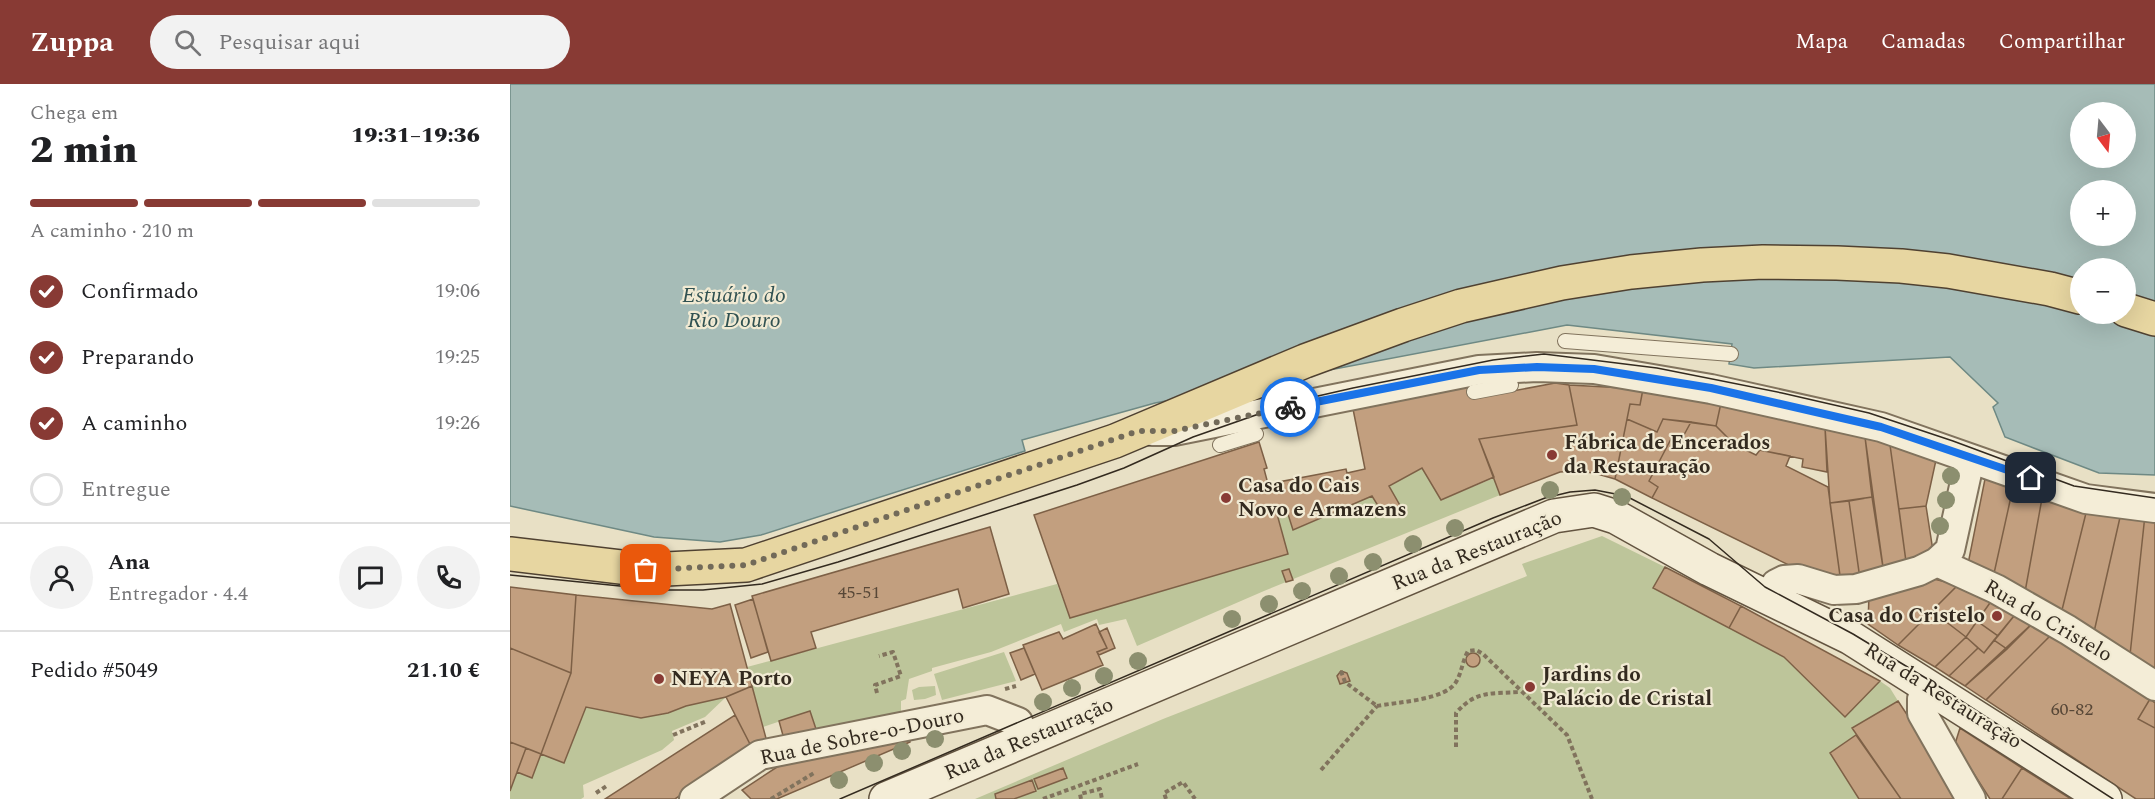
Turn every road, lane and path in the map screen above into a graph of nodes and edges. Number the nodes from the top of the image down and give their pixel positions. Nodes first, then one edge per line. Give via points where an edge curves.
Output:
1 (2070, 294) edge
2 (2136, 313) edge
3 (2155, 319) edge
4 (1565, 341) dead end
5 (1731, 354) dead end
6 (1511, 385) dead end
7 (1474, 392) dead end
8 (1138, 431) junction
9 (1256, 434) dead end
10 (1220, 445) dead end
11 (1970, 459) junction
12 (2155, 508) edge
13 (510, 554) edge
14 (1937, 562) junction
15 (1767, 598) junction
16 (879, 656) dead end
17 (1341, 671) dead end
18 (1927, 685) junction
19 (2155, 686) edge
20 (1520, 692) junction
21 (877, 693) dead end
22 (1377, 706) junction
23 (707, 721) dead end
24 (673, 735) dead end
25 (1026, 740) junction
26 (1456, 747) dead end
27 (1138, 764) dead end
28 (820, 769) dead end
29 (1321, 770) dead end
30 (608, 785) dead end
31 (596, 793) dead end
32 (694, 799) edge
33 (771, 799) edge
34 (886, 799) edge
35 (1043, 799) edge
36 (1081, 799) edge
37 (1102, 799) edge
38 (1166, 799) edge
39 (1195, 799) edge
40 (1592, 799) edge
41 (1971, 799) edge
42 (2104, 799) edge

1 - 8 main road via 1971,275 1890,266 1763,261 1631,272 1461,306 1305,361
2 - 3 main road
4 - 5 lane
6 - 7 lane
8 - 11 street via 1174,431 1479,370 1548,367 1594,369 1711,388 1881,427
8 - 13 main road via 746,565 646,570
9 - 10 lane
11 - 12 street via 2086,499
11 - 14 street via 1950,550
14 - 15 street via 1856,589 1834,590 1798,579 1784,580 1776,584
14 - 19 street, Rua do Cristelo via 1996,589
15 - 18 main road, Rua da Restauração via 1851,638
15 - 25 main road, Rua da Restauração via 1616,517 1594,510 1576,511 1554,516
16 - 21 path via 893,652 901,676 874,686
17 - 22 path via 1345,682
18 - 41 street via 1922,713
18 - 42 main road, Rua da Restauração
20 - 22 path via 1476,650 1468,651 1455,685 1444,693
20 - 26 path via 1478,695 1465,702 1456,713
20 - 40 path via 1567,735
22 - 29 path
23 - 24 path
25 - 32 street, Rua de Sobre-o-Douro via 1018,722 987,710 760,755
25 - 34 main road, Rua da Restauração
27 - 35 path
28 - 33 path
30 - 31 path
36 - 37 path via 1080,794 1100,789
38 - 39 path via 1164,793 1184,782

